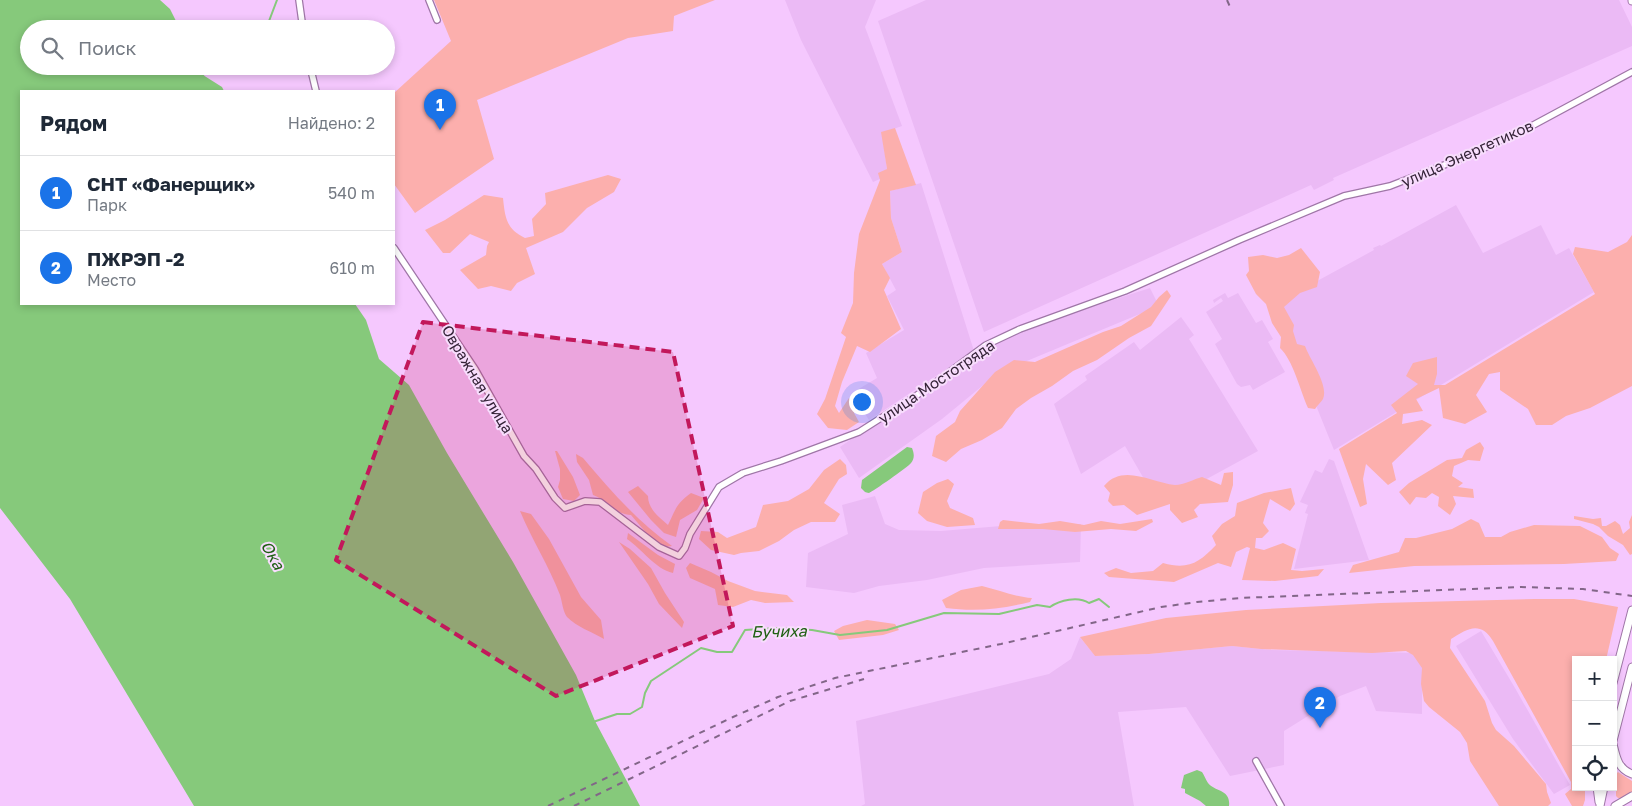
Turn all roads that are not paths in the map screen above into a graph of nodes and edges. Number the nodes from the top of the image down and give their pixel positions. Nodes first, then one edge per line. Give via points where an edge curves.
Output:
1 (299, 0) edge
2 (429, 0) edge
3 (302, 20) edge
4 (437, 20) dead end
5 (1632, 72) edge
6 (312, 75) edge
7 (316, 90) edge
8 (1239, 240) joint
9 (395, 249) edge
10 (566, 508) joint
11 (1632, 610) edge
12 (1617, 667) edge
13 (1632, 667) edge
14 (1617, 727) edge
15 (1614, 746) edge
16 (1256, 761) dead end
17 (1632, 774) edge
18 (1598, 791) edge
19 (1603, 791) edge
20 (1632, 796) edge
21 (1282, 806) edge
22 (1600, 806) edge
23 (1615, 806) edge

1 - 3 street
2 - 4 street
5 - 8 street, улица Энергетиков via 1494,144 1417,177 1344,196
6 - 7 street
8 - 10 street, улица Мостотряда via 1125,291 1003,337 986,345 928,388 859,432 743,473 719,487 679,556 659,547 600,502 585,501
9 - 10 street, Овражная улица via 475,369 524,456
11 - 12 street
13 - 14 street
15 - 17 street via 1621,767
16 - 21 street
18 - 22 street
19 - 22 street
20 - 23 street

